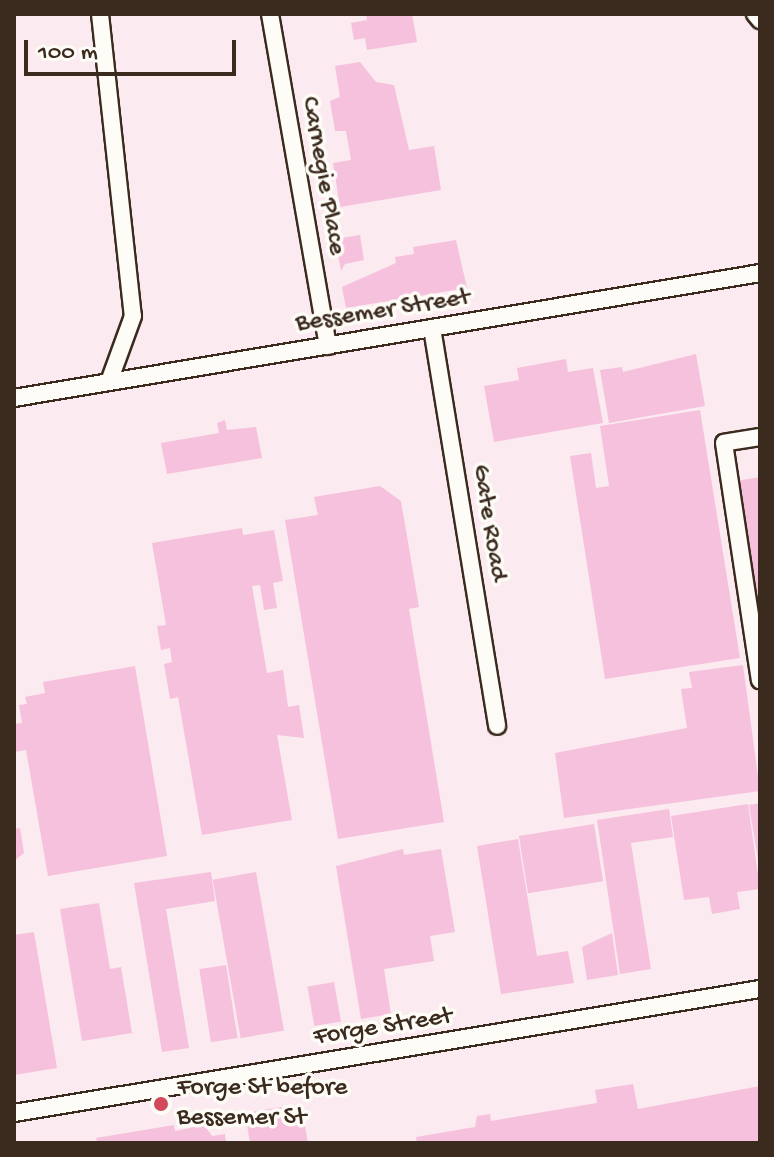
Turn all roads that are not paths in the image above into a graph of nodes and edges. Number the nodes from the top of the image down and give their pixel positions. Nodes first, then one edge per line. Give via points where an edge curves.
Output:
1 (100, 14) edge
2 (270, 14) edge
3 (755, 14) edge
4 (760, 20) edge
5 (760, 273) edge
6 (432, 328) junction
7 (328, 346) junction
8 (109, 382) junction
9 (14, 398) edge
10 (760, 437) edge
11 (760, 680) edge
12 (497, 726) dead end
13 (760, 989) edge
14 (14, 1113) edge

1 - 8 street via 133,316
2 - 7 street, Carnegie Place
3 - 4 street
5 - 6 street, Bessemer Street
6 - 7 street, Bessemer Street
6 - 12 street, Gate Road
7 - 8 street, Bessemer Street
8 - 9 street, Bessemer Street
10 - 11 street via 724,443
13 - 14 street, Forge Street

